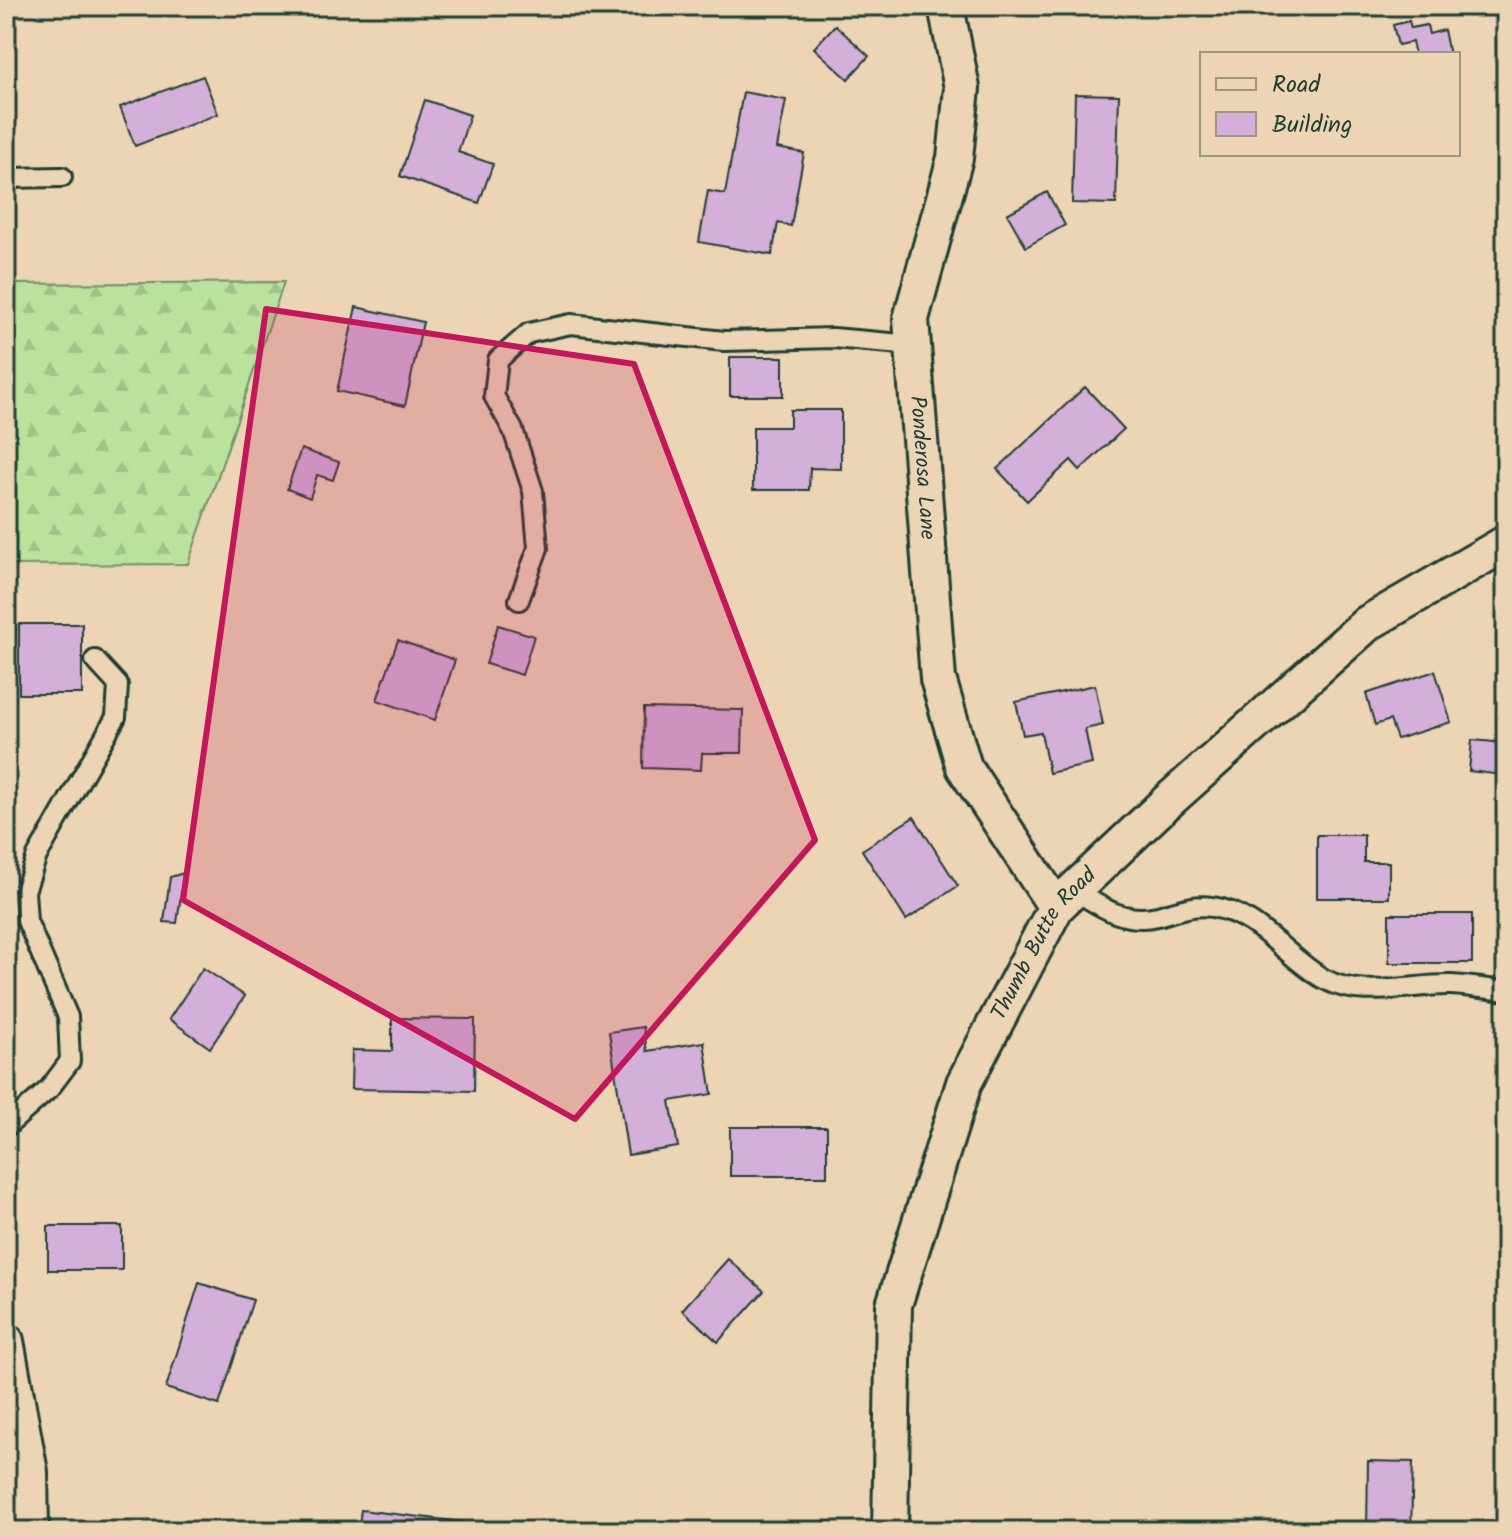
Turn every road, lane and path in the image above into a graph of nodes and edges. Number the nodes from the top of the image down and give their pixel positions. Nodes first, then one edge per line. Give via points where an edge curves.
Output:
1 (946, 6) edge
2 (62, 177) dead end
3 (6, 178) edge
4 (913, 345) junction
5 (1506, 543) edge
6 (519, 600) dead end
7 (95, 660) dead end
8 (1065, 898) junction
9 (1506, 991) edge
10 (6, 1127) edge
11 (6, 1341) edge
12 (31, 1531) edge
13 (890, 1531) edge

1 - 4 street, Ponderosa Lane via 962,88 958,131 911,319
2 - 3 lane
4 - 6 lane via 833,338 724,341 571,324 529,333 498,360 494,396 513,430 533,491 538,548
4 - 8 street, Ponderosa Lane via 938,679 964,767
5 - 8 street, Thumb Butte Road via 1368,623
7 - 10 lane via 118,685 116,717 37,856 25,891 27,921 68,1017 70,1061 49,1089
8 - 9 lane via 1132,918 1189,907 1236,914 1324,980 1353,989 1450,985
8 - 13 street, Thumb Butte Road via 964,1083 894,1305
11 - 12 street via 30,1472

